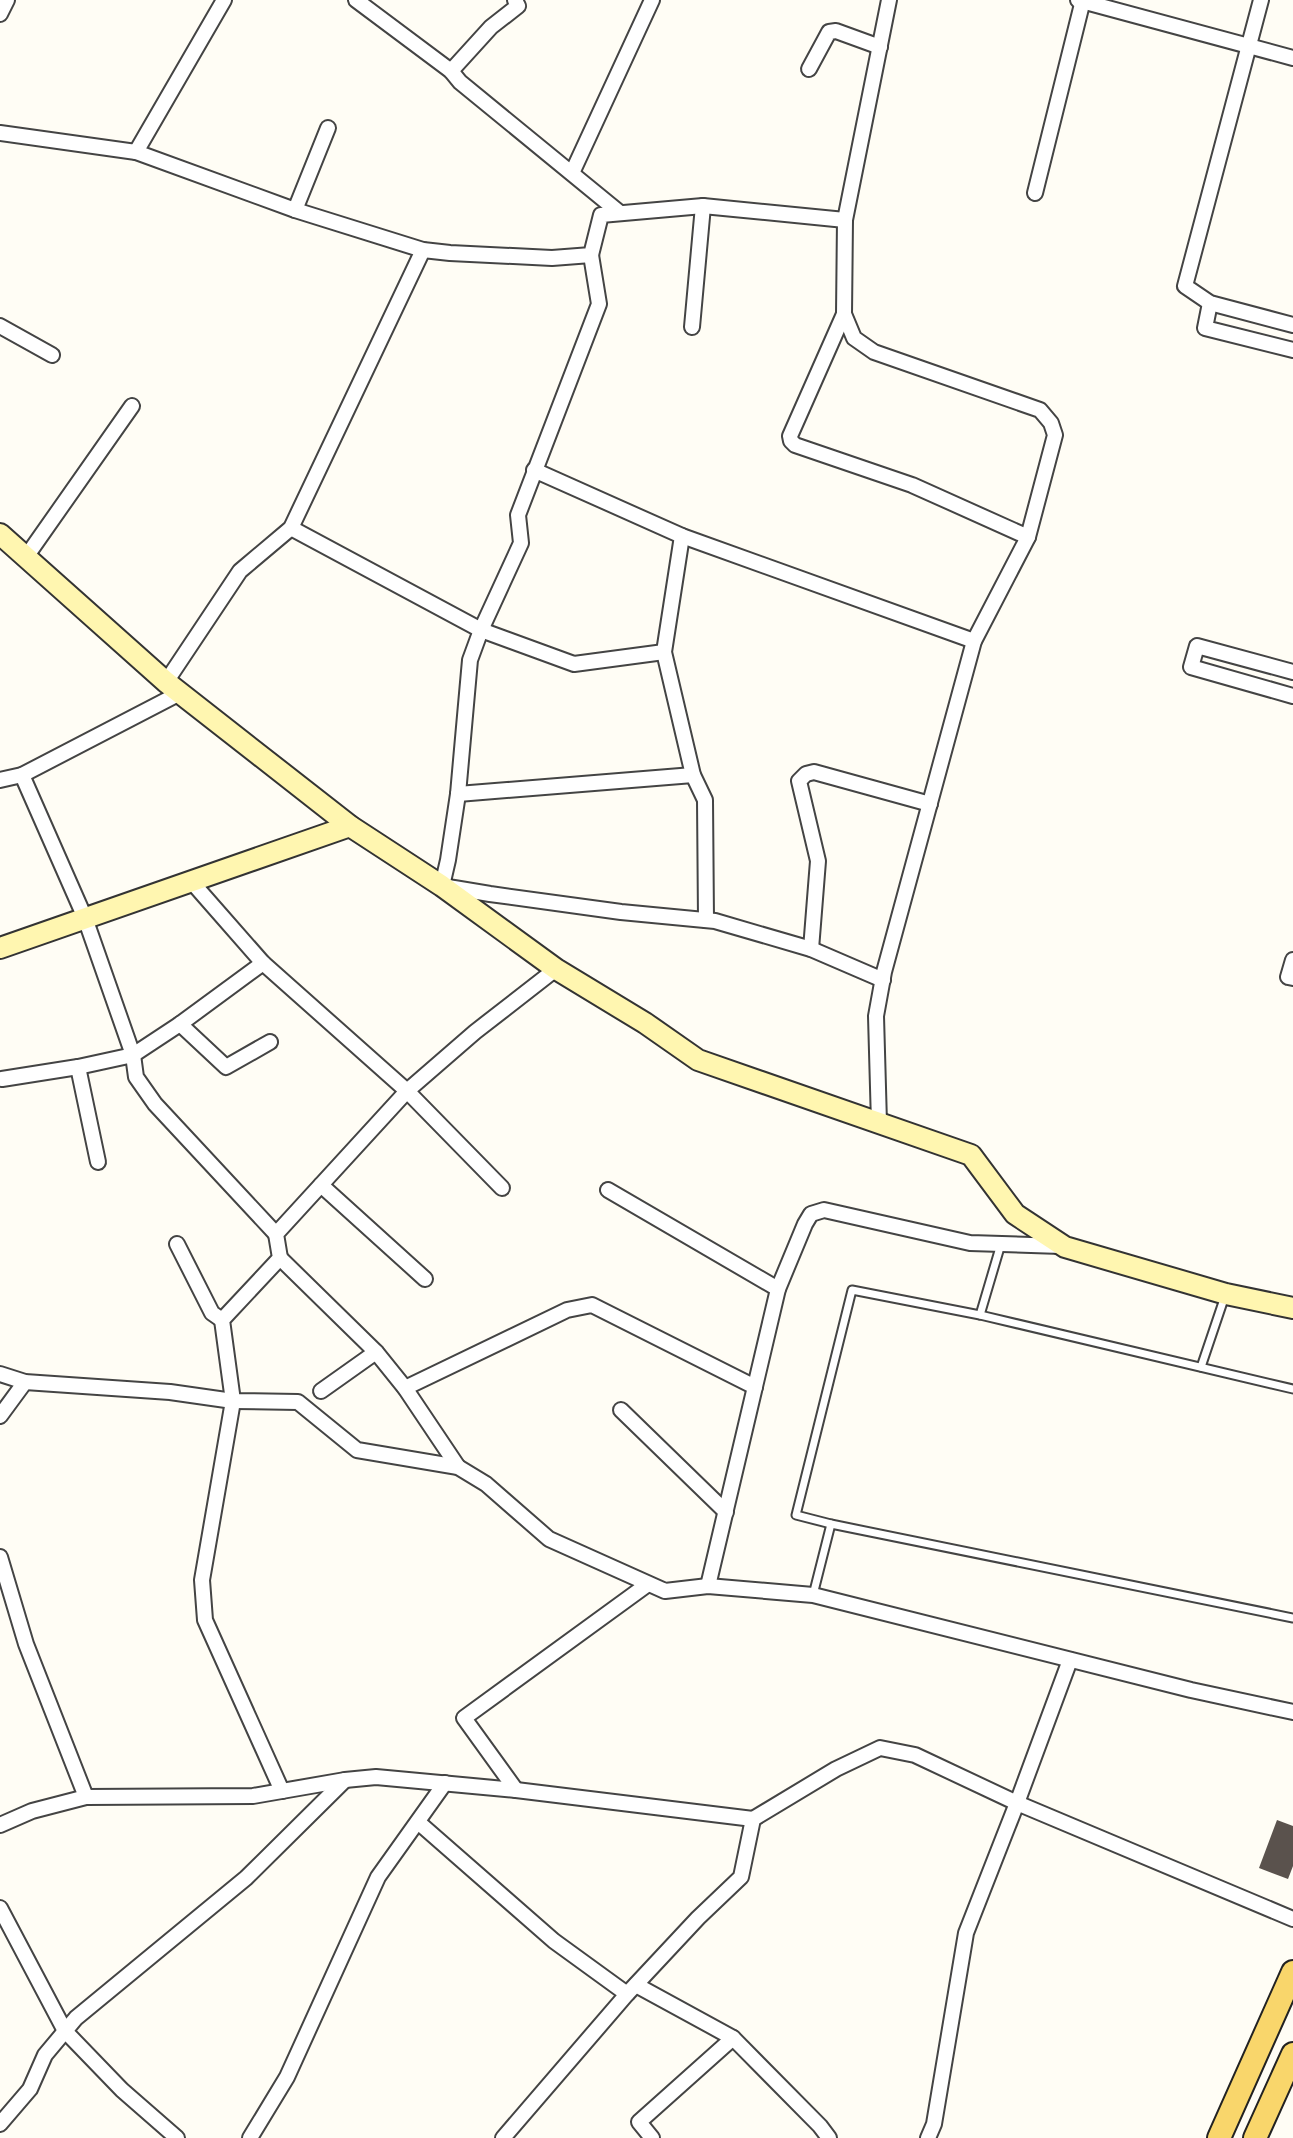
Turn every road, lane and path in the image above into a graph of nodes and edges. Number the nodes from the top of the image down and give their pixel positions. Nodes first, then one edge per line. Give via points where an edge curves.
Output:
1 (7, 0) edge
2 (224, 0) edge
3 (356, 0) edge
4 (515, 0) edge
5 (652, 0) edge
6 (889, 0) edge
7 (1081, 0) edge
8 (1261, 0) edge
9 (0, 14) edge
10 (1249, 46) junction
11 (880, 47) junction
12 (1293, 58) edge
13 (809, 69) dead end
14 (451, 71) junction
15 (328, 128) dead end
16 (1, 136) edge
17 (136, 152) junction
18 (572, 173) junction
19 (1035, 193) dead end
20 (703, 206) junction
21 (295, 210) junction
22 (620, 213) junction
23 (845, 220) junction
24 (423, 250) junction
25 (591, 255) junction
26 (1210, 303) junction
27 (844, 314) junction
28 (1293, 325) edge
29 (0, 326) edge
30 (692, 327) dead end
31 (1293, 350) edge
32 (52, 355) dead end
33 (132, 406) dead end
34 (534, 470) junction
35 (291, 528) junction
36 (0, 534) edge
37 (682, 536) junction
38 (1028, 537) junction
39 (26, 557) junction
40 (481, 630) junction
41 (974, 641) junction
42 (664, 652) junction
43 (1293, 672) edge
44 (173, 688) junction
45 (1293, 696) edge
46 (22, 775) junction
47 (693, 775) junction
48 (0, 780) edge
49 (458, 794) junction
50 (930, 804) junction
51 (350, 826) junction
52 (191, 881) junction
53 (442, 886) junction
54 (85, 918) junction
55 (706, 920) junction
56 (0, 948) edge
57 (811, 949) junction
58 (1293, 960) edge
59 (263, 963) junction
60 (556, 969) junction
61 (1293, 978) edge
62 (883, 980) junction
63 (180, 1024) junction
64 (270, 1042) dead end
65 (133, 1055) junction
66 (78, 1067) junction
67 (2, 1079) dead end
68 (407, 1091) junction
69 (879, 1123) junction
70 (98, 1162) dead end
71 (321, 1185) junction
72 (502, 1188) dead end
73 (608, 1190) dead end
74 (276, 1234) junction
75 (177, 1244) dead end
76 (1001, 1244) junction
77 (1065, 1247) junction
78 (280, 1258) junction
79 (425, 1279) dead end
80 (778, 1289) junction
81 (1226, 1294) junction
82 (1293, 1308) edge
83 (980, 1315) junction
84 (222, 1320) junction
85 (376, 1352) junction
86 (1201, 1367) junction
87 (0, 1374) edge
88 (25, 1382) junction
89 (755, 1387) junction
90 (405, 1388) junction
91 (1293, 1389) edge
92 (321, 1391) dead end
93 (233, 1401) junction
94 (621, 1410) dead end
95 (0, 1416) edge
96 (458, 1467) junction
97 (726, 1512) junction
98 (831, 1524) junction
99 (0, 1557) edge
100 (648, 1584) junction
101 (708, 1586) junction
102 (813, 1595) junction
103 (1293, 1618) edge
104 (1070, 1660) junction
105 (1293, 1712) edge
106 (345, 1780) junction
107 (445, 1783) junction
108 (516, 1790) junction
109 (282, 1791) junction
110 (86, 1797) junction
111 (1017, 1803) junction
112 (753, 1819) junction
113 (418, 1822) junction
114 (0, 1825) edge
115 (0, 1908) edge
116 (1293, 1919) edge
117 (1293, 1972) edge
118 (631, 1989) junction
119 (65, 2031) junction
120 (733, 2038) junction
121 (1293, 2054) edge
122 (0, 2124) edge
123 (177, 2138) edge
124 (250, 2138) edge
125 (503, 2138) edge
126 (652, 2138) edge
127 (829, 2138) edge
128 (928, 2138) edge
129 (1219, 2138) edge
130 (1255, 2138) edge

1 - 9 street
2 - 17 street
3 - 14 street
4 - 14 street via 518,6
5 - 18 street
6 - 11 street
7 - 10 street
7 - 19 street
8 - 10 street
10 - 12 street
10 - 26 street via 1185,286
11 - 13 street via 829,32
11 - 23 street
14 - 18 street
15 - 21 street
16 - 17 street
17 - 21 street
18 - 22 street
20 - 22 street
20 - 23 street
20 - 30 street
21 - 24 street
22 - 25 street via 601,215
23 - 27 street
24 - 25 street via 552,258
24 - 35 street
25 - 34 street via 599,304
26 - 28 street
26 - 31 street via 1205,328
27 - 38 street via 854,338 874,352 1040,410 1051,423 1055,435
27 - 38 street via 791,441 912,485
29 - 32 street
33 - 39 street
34 - 37 street
34 - 40 street via 518,515 521,543
35 - 40 street
35 - 44 street via 240,571
36 - 39 street
37 - 41 street
37 - 42 street
38 - 41 street
39 - 44 street
40 - 42 street via 574,664
40 - 49 street via 470,660
41 - 50 street
42 - 47 street
43 - 45 street via 1197,646 1191,667
44 - 46 street
44 - 51 street
46 - 48 street
46 - 54 street
47 - 49 street
47 - 55 street via 705,800
49 - 53 street
50 - 57 street via 814,772 799,781 818,861
50 - 62 street
51 - 52 street
51 - 53 street
52 - 54 street
52 - 59 street
53 - 55 street
53 - 60 street
54 - 56 street
54 - 65 street
55 - 57 street
57 - 62 street
58 - 61 street via 1288,977
59 - 63 street
59 - 68 street
60 - 68 street
60 - 69 street via 698,1060
62 - 69 street via 876,1016
63 - 64 street via 226,1067
63 - 65 street
65 - 66 street
65 - 74 street via 136,1077 155,1104
66 - 67 street
66 - 70 street
68 - 71 street
68 - 72 street
69 - 77 street via 971,1155 1015,1214
71 - 74 street
71 - 79 street
73 - 80 street
74 - 78 street
75 - 84 street via 212,1313
76 - 77 street
76 - 80 street via 970,1243 824,1210 811,1214 805,1224
76 - 83 lane
77 - 81 street
78 - 84 street
78 - 85 street
80 - 89 street
81 - 82 street
81 - 86 lane
83 - 86 lane
83 - 98 lane via 852,1290 796,1515
84 - 93 street
85 - 90 street
85 - 92 street
86 - 91 lane
87 - 88 street
88 - 93 street
88 - 95 street
89 - 90 street via 592,1305 567,1310
89 - 97 street
90 - 96 street
93 - 96 street via 298,1402 357,1450
93 - 109 street via 202,1580 205,1620
94 - 97 street
96 - 100 street via 486,1484 549,1539
97 - 101 street
98 - 102 lane
98 - 103 lane
99 - 110 street via 26,1644
100 - 101 street via 665,1591
100 - 108 street via 464,1718
101 - 102 street
102 - 104 street
104 - 105 street
104 - 111 street
106 - 107 street
106 - 109 street
106 - 119 street via 246,1878
107 - 108 street
107 - 113 street
108 - 112 street
109 - 110 street via 253,1796
110 - 114 street
111 - 112 street via 915,1755 880,1748
111 - 116 street
111 - 128 street via 966,1933
112 - 118 street via 741,1877
113 - 118 street via 554,1941
113 - 124 street via 378,1877 287,2077
115 - 119 street
117 - 129 main road
118 - 120 street
118 - 125 street
119 - 122 street via 45,2055 30,2089
119 - 123 street
120 - 126 street via 639,2122
120 - 127 street
121 - 130 main road

